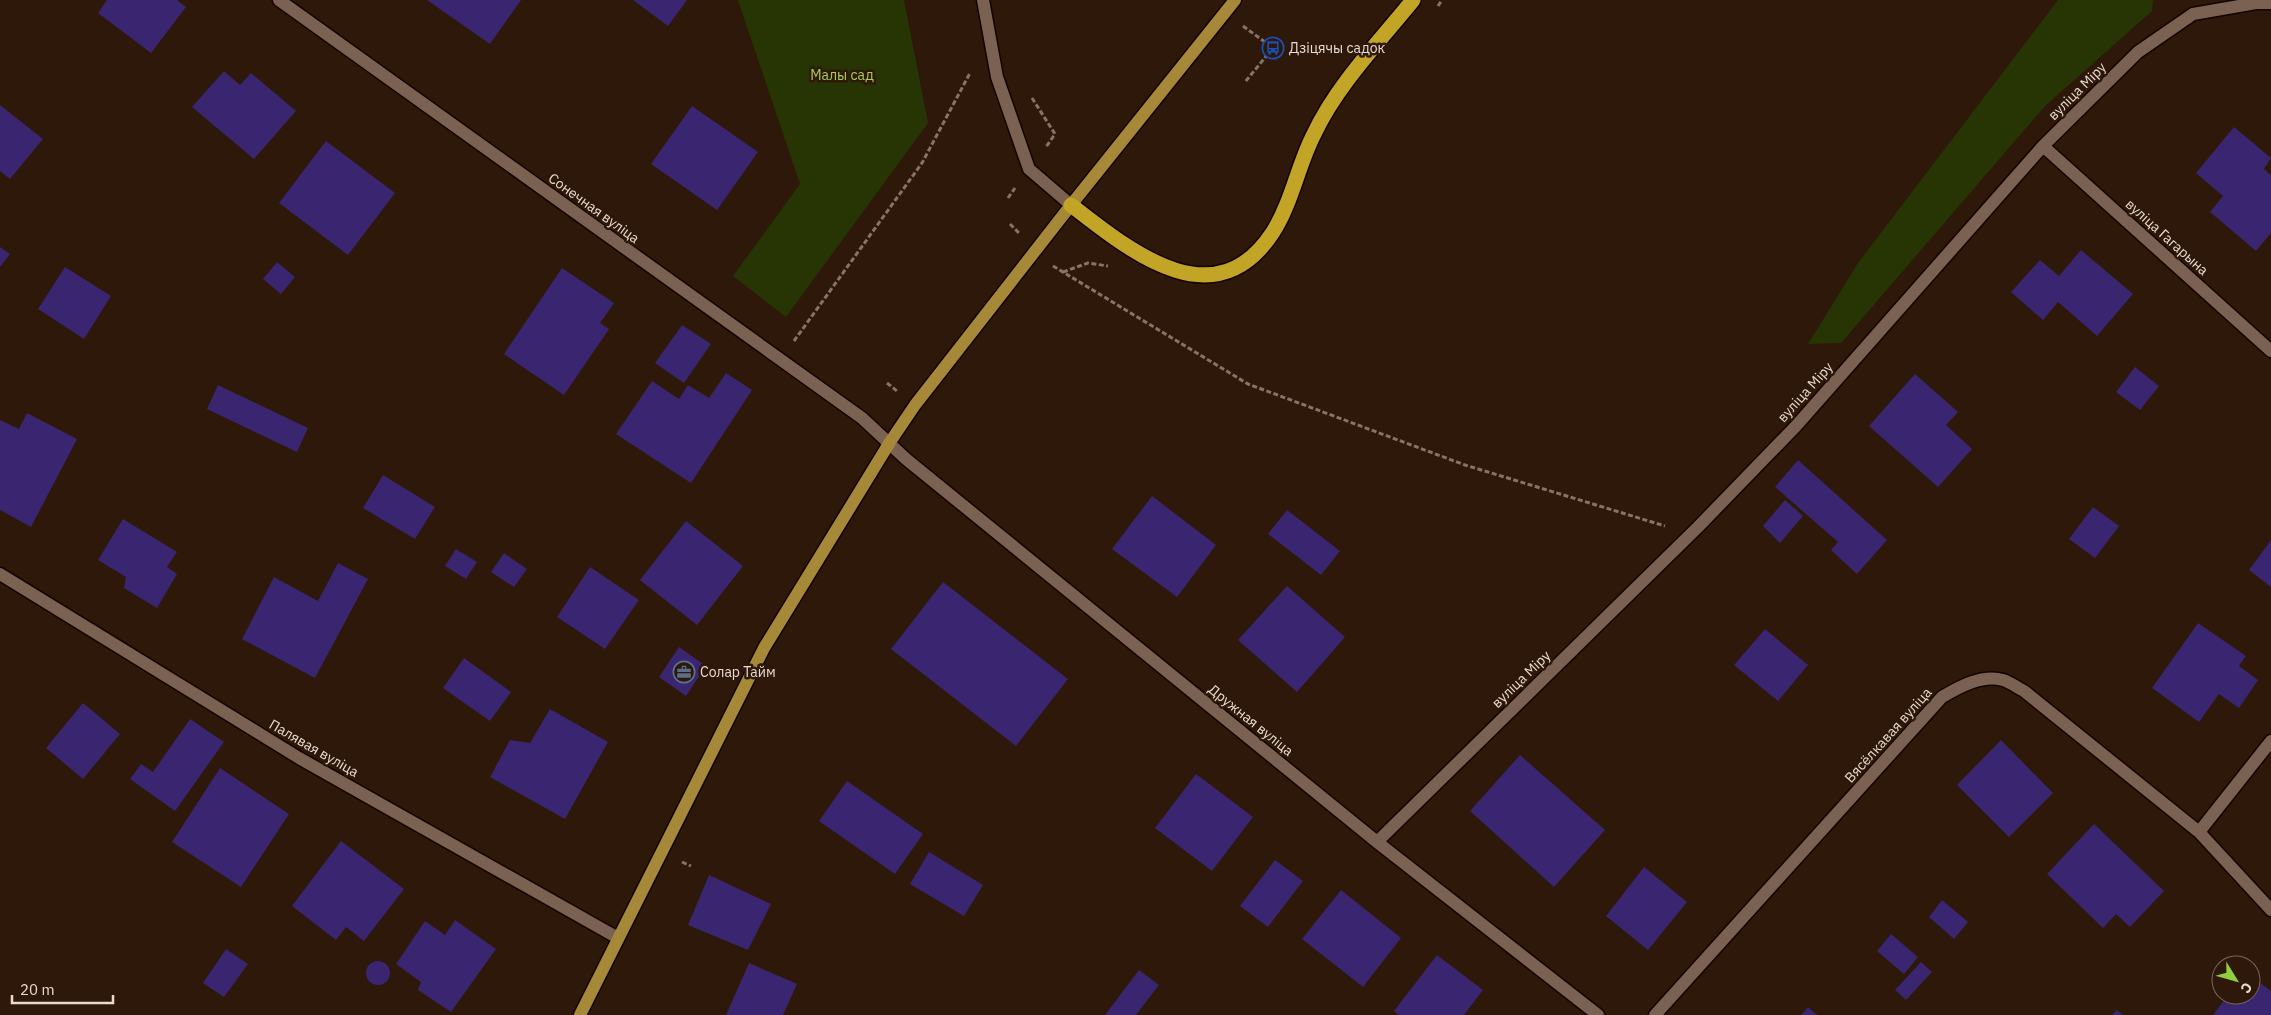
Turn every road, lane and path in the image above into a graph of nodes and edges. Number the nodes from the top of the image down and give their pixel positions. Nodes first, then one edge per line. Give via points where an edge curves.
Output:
1 (279, 0) edge
2 (983, 0) edge
3 (1235, 0) edge
4 (1413, 0) edge
5 (2271, 3) edge
6 (1224, 13) junction
7 (972, 70) dead end
8 (1245, 82) dead end
9 (2044, 146) junction
10 (1071, 205) junction
11 (1053, 266) dead end
12 (2271, 351) edge
13 (780, 360) junction
14 (890, 442) junction
15 (1690, 534) junction
16 (0, 574) edge
17 (2271, 741) edge
18 (2199, 832) junction
19 (1377, 842) junction
20 (2271, 910) edge
21 (618, 938) junction
22 (580, 1015) edge
23 (1598, 1015) edge
24 (1656, 1015) edge

1 - 13 street, Сонечная вуліца
2 - 10 street via 997,77 1029,170
3 - 6 main road
4 - 10 highway via 1342,89 1314,132 1274,230 1259,251 1238,267 1216,274 1190,275 1164,267 1135,251
5 - 9 street, вуліца Міру via 2193,14 2138,52
6 - 8 path via 1273,48
6 - 10 main road
7 - 13 path via 922,163
9 - 12 street, вуліца Гагарына
9 - 15 street, вуліца Міру via 1796,426
10 - 14 main road
11 - 15 path via 1248,384 1466,465
13 - 14 street, Сонечная вуліца via 862,418
14 - 19 street, Дружная вуліца via 906,459
14 - 21 main road via 764,648
15 - 19 street, вуліца Міру
16 - 21 street, Палявая вуліца via 299,758
17 - 18 street
18 - 20 street, Вясёлкавая вуліца
18 - 24 street, Вясёлкавая вуліца via 2024,691 2002,680 1978,680 1962,685 1942,697
19 - 23 street, Дружная вуліца
21 - 22 main road

